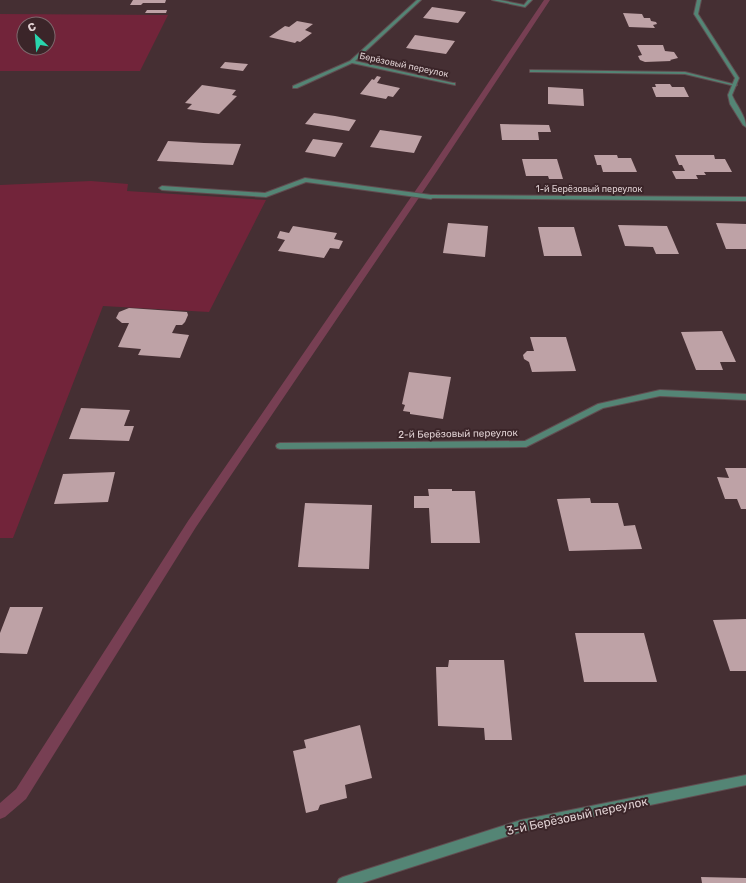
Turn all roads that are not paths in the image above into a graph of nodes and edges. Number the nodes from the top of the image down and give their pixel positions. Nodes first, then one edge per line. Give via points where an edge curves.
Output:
1 (419, 0) edge
2 (494, 0) edge
3 (530, 0) edge
4 (699, 0) edge
5 (352, 62) junction
6 (532, 71) dead end
7 (453, 84) dead end
8 (735, 85) junction
9 (295, 87) dead end
10 (744, 117) edge
11 (746, 125) edge
12 (162, 188) dead end
13 (746, 199) edge
14 (746, 397) edge
15 (280, 446) dead end
16 (746, 780) edge
17 (343, 883) edge

1 - 5 street
2 - 3 street via 525,6
4 - 8 street via 696,14 734,72 737,78
5 - 7 street, Берёзовый переулок
5 - 9 street
6 - 8 street via 685,73
8 - 10 street via 730,95 733,104
10 - 11 street
12 - 13 street, 1-й Берёзовый переулок via 266,195 305,180 431,197
14 - 15 street, 2-й Берёзовый переулок via 660,393 601,406 526,444
16 - 17 street, 3-й Берёзовый переулок via 521,826

